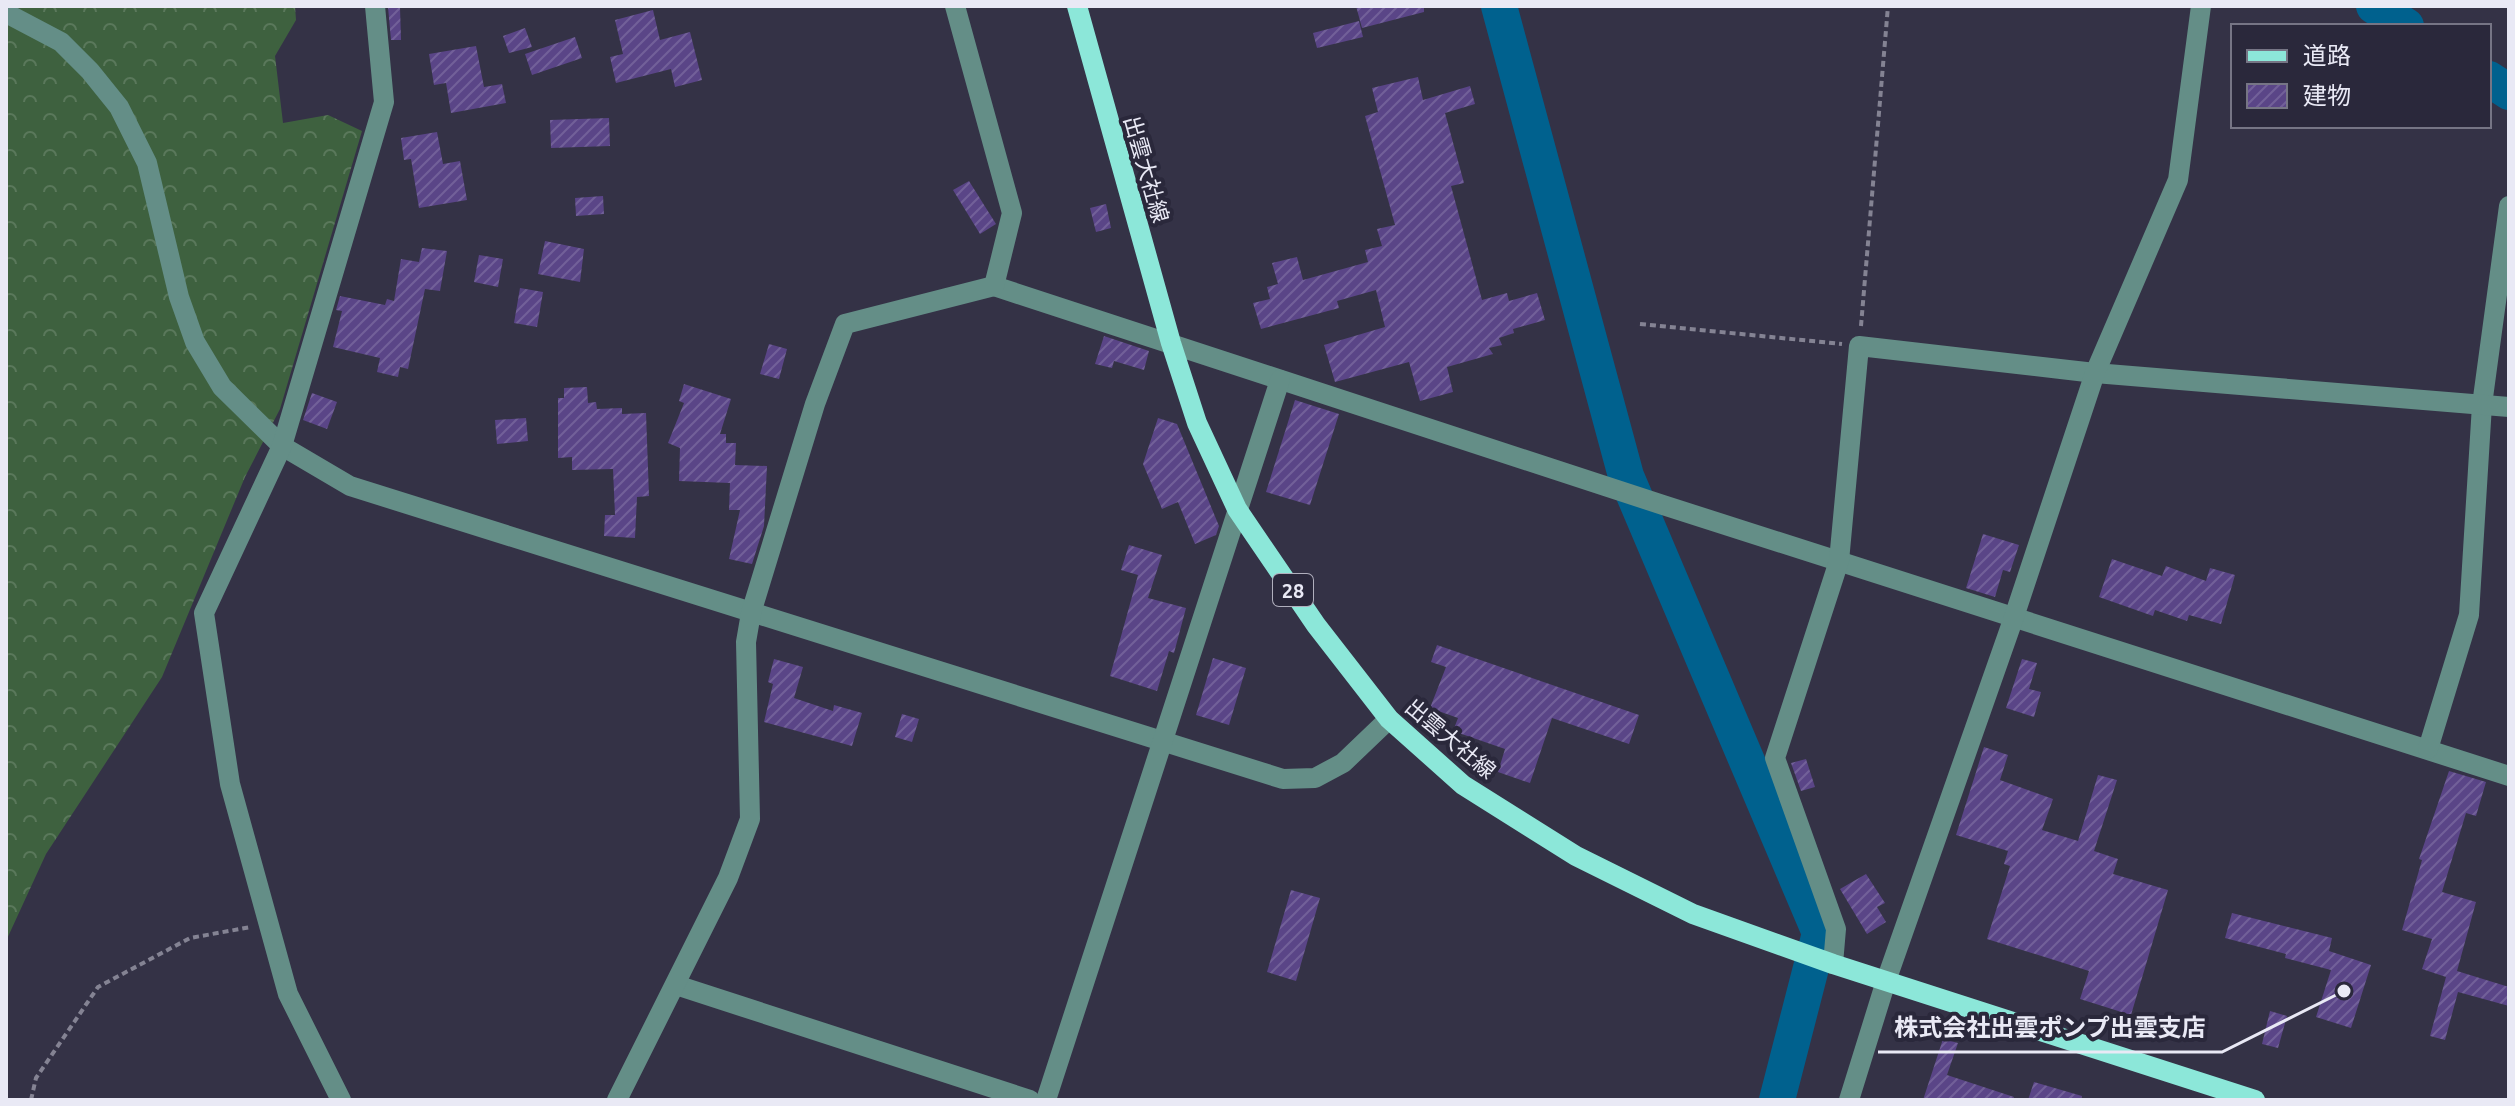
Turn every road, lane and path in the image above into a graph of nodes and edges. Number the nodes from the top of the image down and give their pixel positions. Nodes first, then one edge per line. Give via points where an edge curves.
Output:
1 (375, 6) edge
2 (955, 6) edge
3 (1077, 6) edge
4 (1888, 6) edge
5 (2201, 6) edge
6 (6, 13) edge
7 (2509, 206) edge
8 (994, 286) junction
9 (1640, 324) dead end
10 (1171, 343) junction
11 (1859, 346) junction
12 (2095, 373) junction
13 (1280, 380) junction
14 (2482, 405) junction
15 (2509, 407) edge
16 (282, 446) junction
17 (1237, 509) junction
18 (1839, 561) junction
19 (751, 613) junction
20 (2014, 617) junction
21 (1389, 719) junction
22 (1163, 743) junction
23 (2428, 749) junction
24 (2509, 776) edge
25 (269, 924) junction
26 (1831, 963) junction
27 (1886, 981) junction
28 (676, 985) junction
29 (31, 1100) edge
30 (341, 1100) edge
31 (617, 1100) edge
32 (1030, 1100) edge
33 (1046, 1100) edge
34 (1849, 1100) edge
35 (2255, 1100) edge

1 - 16 street via 384,102
2 - 8 street via 1012,213
3 - 10 main road, 出雲大社線 / 28
4 - 11 path
5 - 12 street via 2178,180
6 - 16 street via 61,42 119,107 147,163 195,342 222,387
7 - 14 street
8 - 10 street
8 - 19 street via 845,324
9 - 11 path
10 - 13 street
10 - 17 main road, 出雲大社線 / 28 via 1197,423
11 - 12 street
11 - 18 street
12 - 14 street
12 - 20 street
13 - 17 street
13 - 18 street
14 - 15 street
14 - 23 street via 2469,615
16 - 19 street via 350,486
16 - 25 street via 204,613 230,784
17 - 21 main road, 出雲大社線 / 28 via 1316,625
17 - 22 street
18 - 20 street
18 - 26 street via 1775,758 1836,929
19 - 22 street
19 - 28 street via 746,642 750,819
20 - 23 street
20 - 27 street
21 - 22 street via 1343,763 1315,778 1283,779
21 - 26 main road, 出雲大社線 / 28 via 1463,785 1576,856 1693,914
22 - 33 street
23 - 24 street
25 - 29 path via 190,938 98,987 36,1078
25 - 30 street via 288,994
26 - 27 main road, 出雲大社線 / 28
27 - 34 street
27 - 35 main road, 出雲大社線 / 28
28 - 31 street
28 - 32 street

